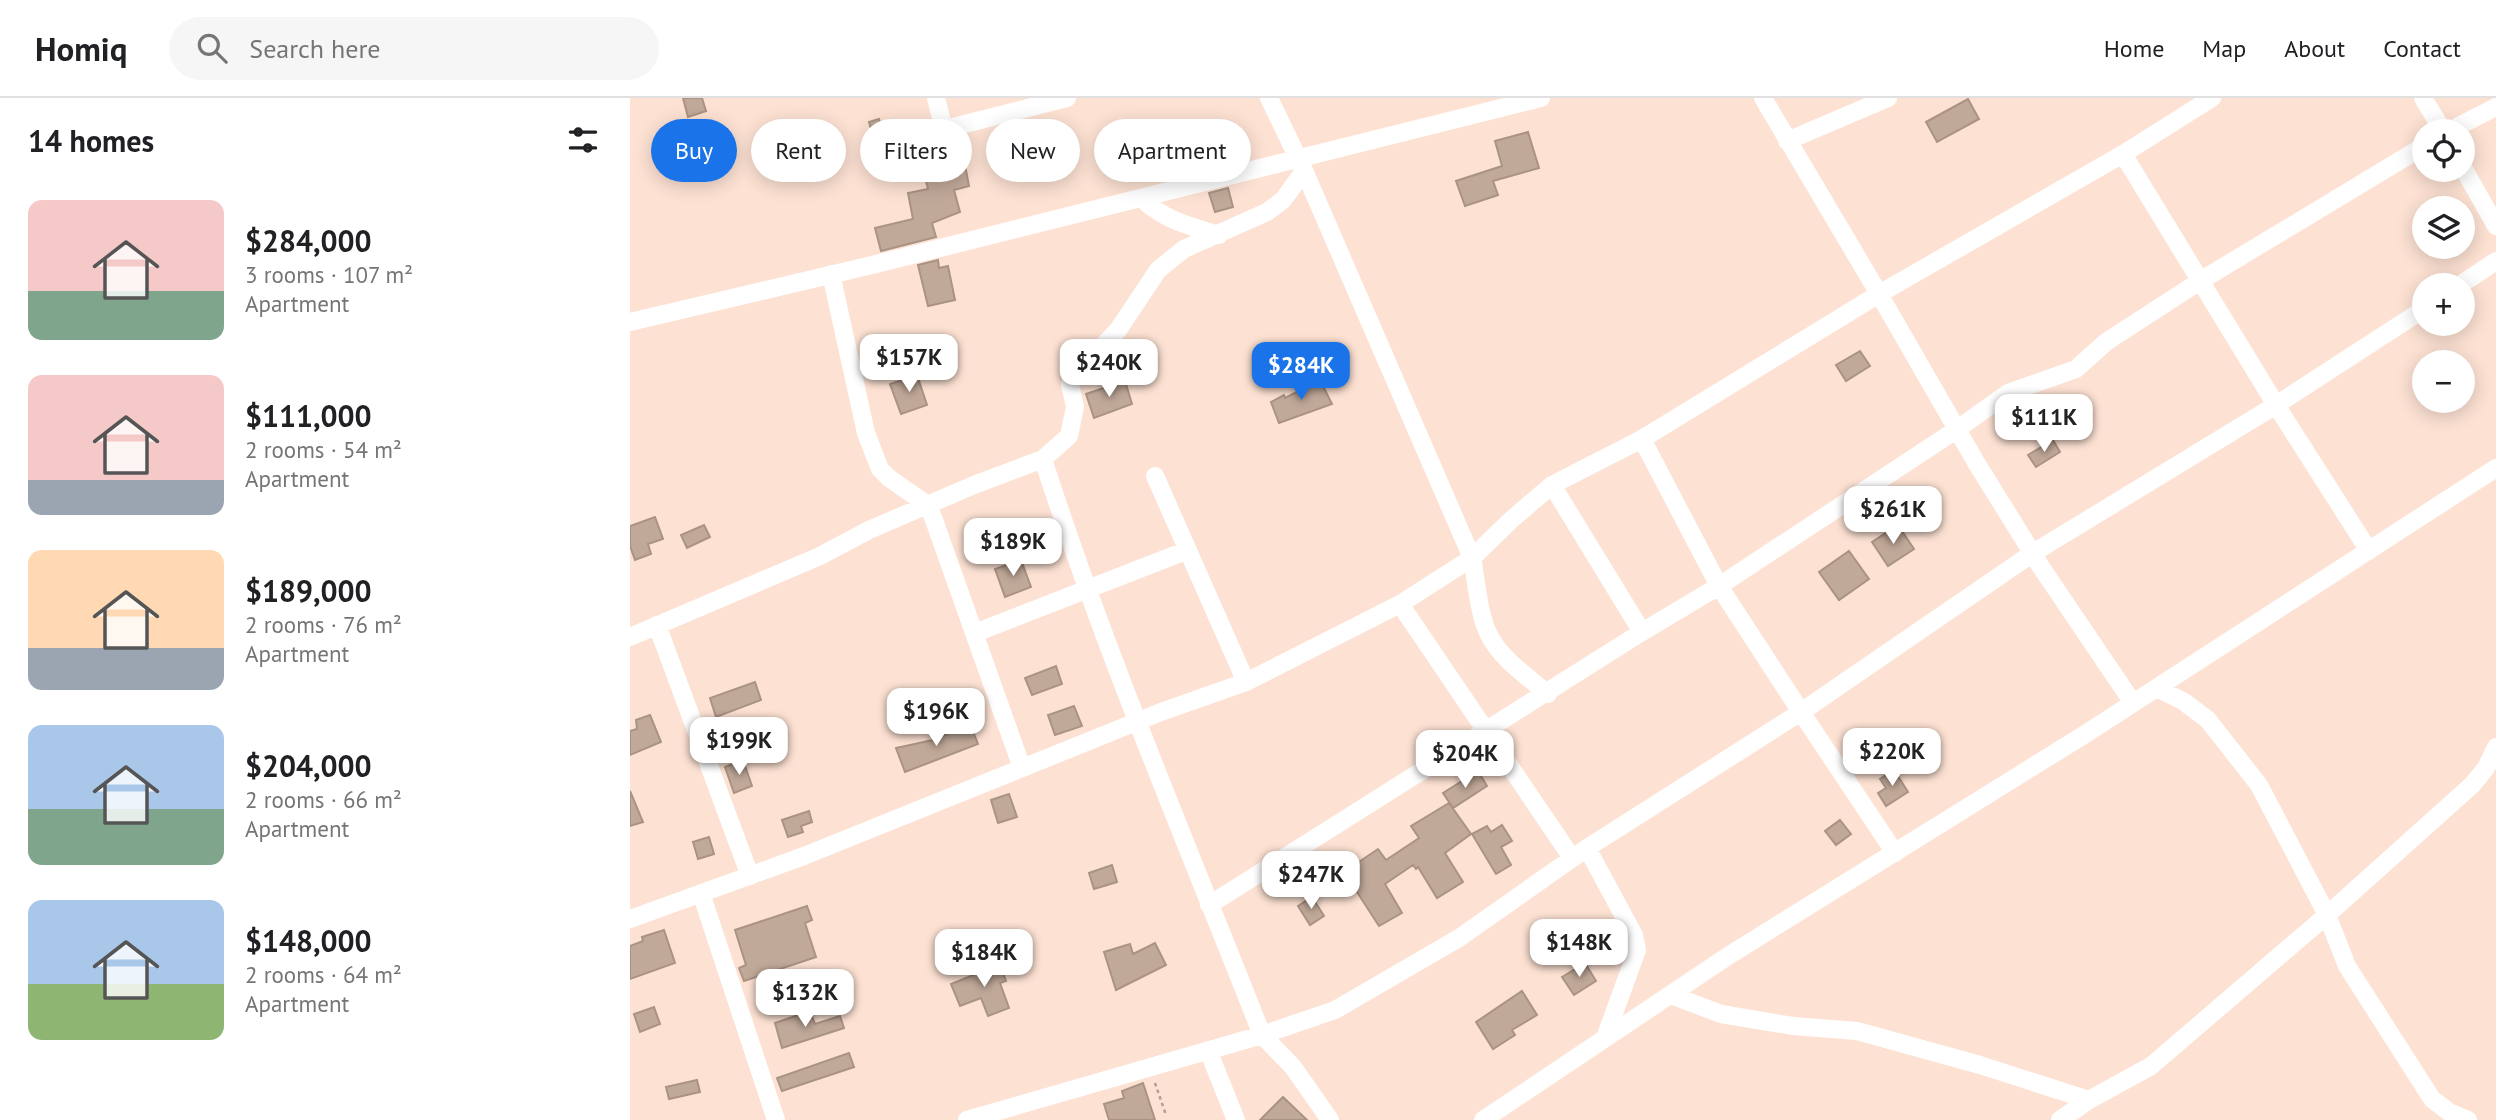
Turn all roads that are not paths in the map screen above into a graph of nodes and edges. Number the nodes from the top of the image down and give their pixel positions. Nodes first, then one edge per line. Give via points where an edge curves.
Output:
1 (936, 98) edge
2 (1067, 98) edge
3 (1269, 98) edge
4 (1541, 98) edge
5 (1763, 98) edge
6 (1888, 98) edge
7 (2212, 98) edge
8 (2423, 98) edge
9 (2496, 107) edge
10 (2436, 119) edge
11 (2472, 119) edge
12 (1787, 141) junction
13 (2412, 153) edge
14 (2123, 154) junction
15 (1301, 164) junction
16 (2471, 182) edge
17 (1141, 198) junction
18 (2496, 226) edge
19 (1219, 235) junction
20 (2496, 261) edge
21 (831, 274) junction
22 (2475, 275) edge
23 (2200, 281) junction
24 (1879, 294) junction
25 (2412, 317) edge
26 (630, 322) edge
27 (2276, 405) junction
28 (1956, 430) junction
29 (1642, 439) junction
30 (1043, 459) junction
31 (2496, 468) edge
32 (1155, 476) dead end
33 (1552, 485) junction
34 (929, 506) junction
35 (1188, 550) junction
36 (2369, 551) junction
37 (2033, 552) junction
38 (1472, 558) junction
39 (1718, 586) junction
40 (1088, 589) junction
41 (1400, 604) junction
42 (657, 625) junction
43 (1642, 632) junction
44 (975, 633) junction
45 (630, 637) edge
46 (1247, 682) junction
47 (2156, 688) junction
48 (1548, 694) junction
49 (2133, 703) junction
50 (1801, 712) junction
51 (1138, 723) junction
52 (1485, 733) junction
53 (2496, 747) edge
54 (1022, 768) junction
55 (1587, 848) junction
56 (1895, 853) junction
57 (1572, 858) junction
58 (750, 876) junction
59 (701, 893) junction
60 (1209, 905) junction
61 (2327, 915) junction
62 (630, 919) edge
63 (1671, 995) junction
64 (1262, 1035) junction
65 (1605, 1038) junction
66 (1209, 1050) junction
67 (2089, 1100) junction
68 (776, 1120) edge
69 (967, 1120) edge
70 (1236, 1120) edge
71 (1330, 1120) edge
72 (1483, 1120) edge
73 (2060, 1120) edge
74 (2468, 1120) edge

1 - 2 street via 943,126 949,128
3 - 15 street
4 - 15 street
5 - 12 street
6 - 12 street
7 - 14 street
8 - 10 street
9 - 11 street
12 - 24 street
13 - 23 street
14 - 23 street
14 - 24 street
15 - 17 street
15 - 19 street via 1283,200
15 - 38 street
16 - 18 street
17 - 19 street via 1172,221
17 - 21 street
19 - 30 street via 1184,249 1158,270 1118,330 1074,376 1069,436
20 - 22 street
21 - 26 street
21 - 34 street via 866,433 880,468
23 - 27 street
23 - 28 street via 2106,342 2076,369 2008,393
24 - 28 street
24 - 29 street
25 - 27 street
27 - 36 street
27 - 37 street
28 - 37 street
28 - 39 street
29 - 33 street
29 - 39 street
30 - 34 street
30 - 40 street
31 - 36 street
32 - 35 street
33 - 38 street
33 - 43 street
34 - 42 street
34 - 44 street
35 - 40 street
35 - 46 street
36 - 47 street
37 - 49 street
37 - 50 street
38 - 41 street
38 - 48 street via 1489,634 1499,650
39 - 43 street
39 - 50 street
40 - 44 street
40 - 51 street
41 - 46 street
41 - 52 street
42 - 45 street
42 - 58 street
43 - 48 street
44 - 54 street
46 - 51 street
47 - 49 street
47 - 61 street via 2208,720 2259,785
48 - 52 street
49 - 56 street
50 - 55 street
50 - 56 street
51 - 54 street
51 - 60 street
52 - 57 street
52 - 60 street
53 - 61 street via 2472,785
54 - 58 street
55 - 57 street
55 - 65 street via 1634,935 1637,950
56 - 63 street
57 - 64 street via 1459,938 1381,985 1335,1010
58 - 59 street
59 - 62 street
59 - 68 street
60 - 64 street
61 - 67 street via 2151,1066
61 - 74 street via 2347,966 2421,1085 2449,1112
63 - 65 street
63 - 67 street via 1721,1014 1857,1031
64 - 66 street
64 - 71 street via 1293,1067
65 - 72 street
66 - 69 street
66 - 70 street
67 - 73 street

